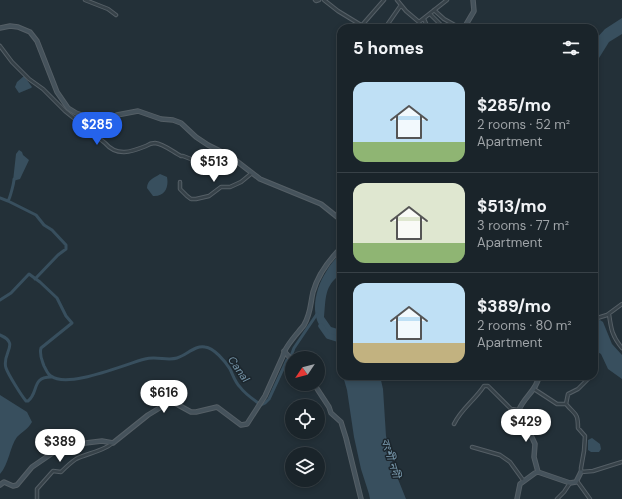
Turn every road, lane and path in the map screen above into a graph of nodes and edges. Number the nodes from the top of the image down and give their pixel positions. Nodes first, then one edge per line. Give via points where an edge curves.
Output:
1 (85, 0) edge
2 (315, 0) edge
3 (319, 0) edge
4 (324, 0) edge
5 (384, 0) edge
6 (397, 0) edge
7 (448, 0) edge
8 (473, 0) edge
9 (401, 5) junction
10 (434, 10) junction
11 (430, 14) junction
12 (116, 15) dead end
13 (424, 18) junction
14 (359, 24) edge
15 (363, 24) edge
16 (388, 24) edge
17 (426, 24) edge
18 (440, 24) edge
19 (453, 24) edge
20 (466, 24) edge
21 (0, 28) edge
22 (0, 46) edge
23 (214, 148) junction
24 (252, 173) junction
25 (180, 182) dead end
26 (337, 217) edge
27 (337, 252) edge
28 (622, 304) edge
29 (609, 314) junction
30 (598, 318) edge
31 (622, 348) edge
32 (284, 351) joint
33 (538, 380) edge
34 (587, 380) edge
35 (534, 389) junction
36 (319, 391) edge
37 (566, 404) junction
38 (519, 410) junction
39 (454, 424) dead end
40 (113, 443) junction
41 (472, 447) dead end
42 (622, 462) edge
43 (538, 472) junction
44 (581, 472) junction
45 (523, 480) junction
46 (576, 481) junction
47 (570, 483) junction
48 (0, 485) edge
49 (37, 499) edge
50 (361, 499) edge
51 (517, 499) edge
52 (557, 499) edge
53 (590, 499) edge

1 - 12 street
2 - 3 street
4 - 14 street
5 - 15 street
6 - 9 street
7 - 10 street
8 - 20 street via 474,11
9 - 13 street via 418,22
9 - 16 street
10 - 11 street
10 - 19 street
11 - 13 street
11 - 18 street
13 - 17 street
21 - 23 street via 10,26 30,32 37,41 57,92 68,108 76,113 93,119 108,120 117,115 138,111 181,123
22 - 23 street via 29,79 43,89 64,111 106,143 111,150 133,151 157,143 201,163
23 - 24 street via 230,156
24 - 25 street via 241,182 230,187 221,187 209,196 196,199 191,199 180,189
24 - 26 street via 270,184 321,204
27 - 32 street via 319,277 309,315
28 - 29 street
29 - 30 street
29 - 31 street via 611,330
32 - 40 street via 265,396 247,424 241,425 217,407 190,412 171,401 148,415
33 - 35 street
34 - 37 street via 568,394
35 - 37 street via 557,404
35 - 38 street via 523,400
36 - 50 street via 341,422
37 - 44 street via 576,414 578,428 585,436
38 - 39 street via 511,409 488,386 484,386
38 - 43 street via 535,444 534,457
40 - 48 street via 102,441 69,445 32,467 17,485 4,482
40 - 49 street via 108,448 76,459 61,472 53,471 37,489
41 - 45 street via 500,455 510,462
42 - 44 street
43 - 45 street
43 - 47 street
44 - 46 street
45 - 51 street
46 - 47 street
46 - 53 street
47 - 52 street

